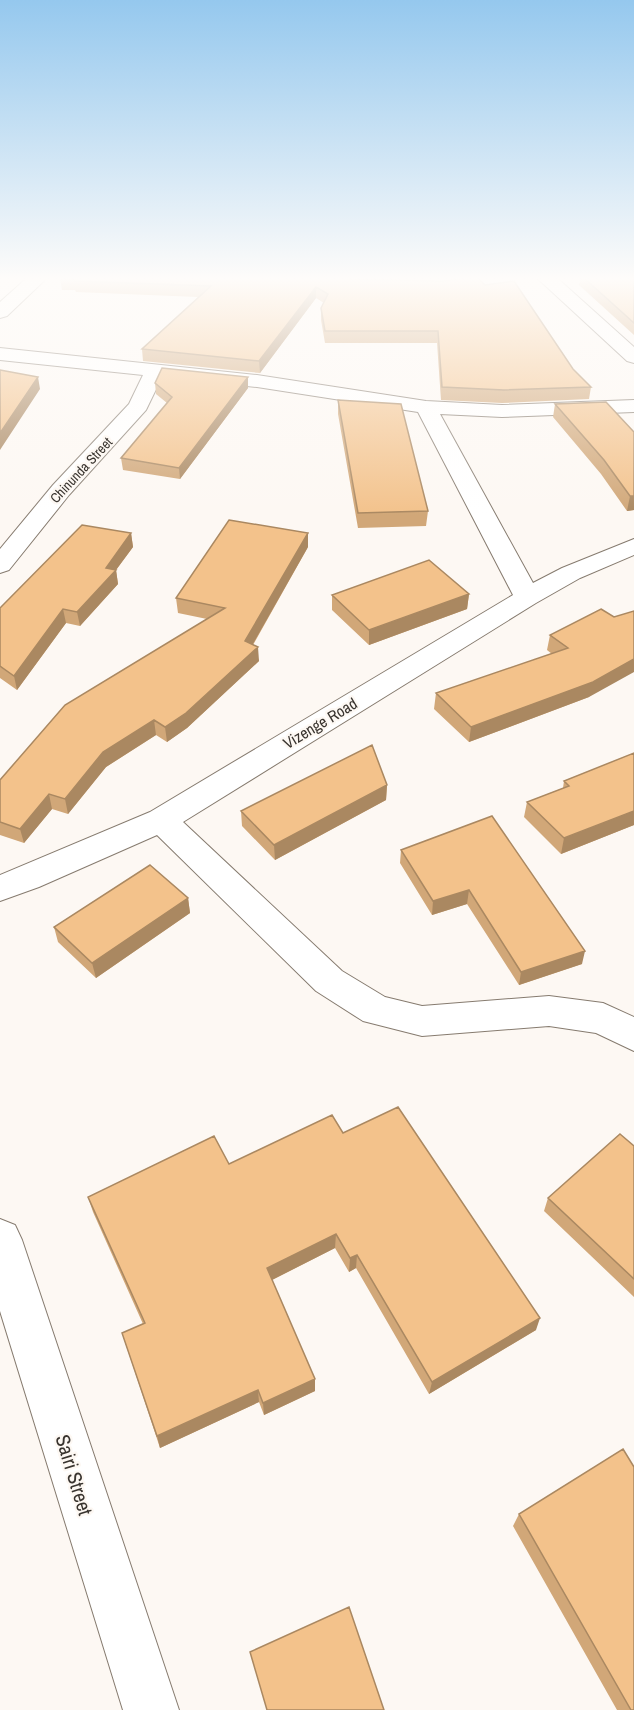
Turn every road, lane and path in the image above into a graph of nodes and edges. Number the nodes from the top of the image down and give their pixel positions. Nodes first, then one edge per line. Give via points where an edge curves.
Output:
1 (26, 357) edge
2 (155, 371) junction
3 (426, 406) junction
4 (634, 406) edge
5 (634, 546) edge
6 (0, 565) edge
7 (527, 597) junction
8 (161, 820) junction
9 (0, 888) edge
10 (634, 1035) edge
11 (0, 1240) edge
12 (151, 1710) edge

1 - 2 street
2 - 3 street via 257,381
2 - 6 street, Chinunda Street via 139,406 61,490
3 - 4 street via 502,411
3 - 7 street
5 - 7 street, Vizenge Road
7 - 8 street, Vizenge Road
8 - 9 street, Vizenge Road
8 - 10 street via 329,981 376,1010 422,1021 549,1011 603,1018
11 - 12 street, Sairi Street

